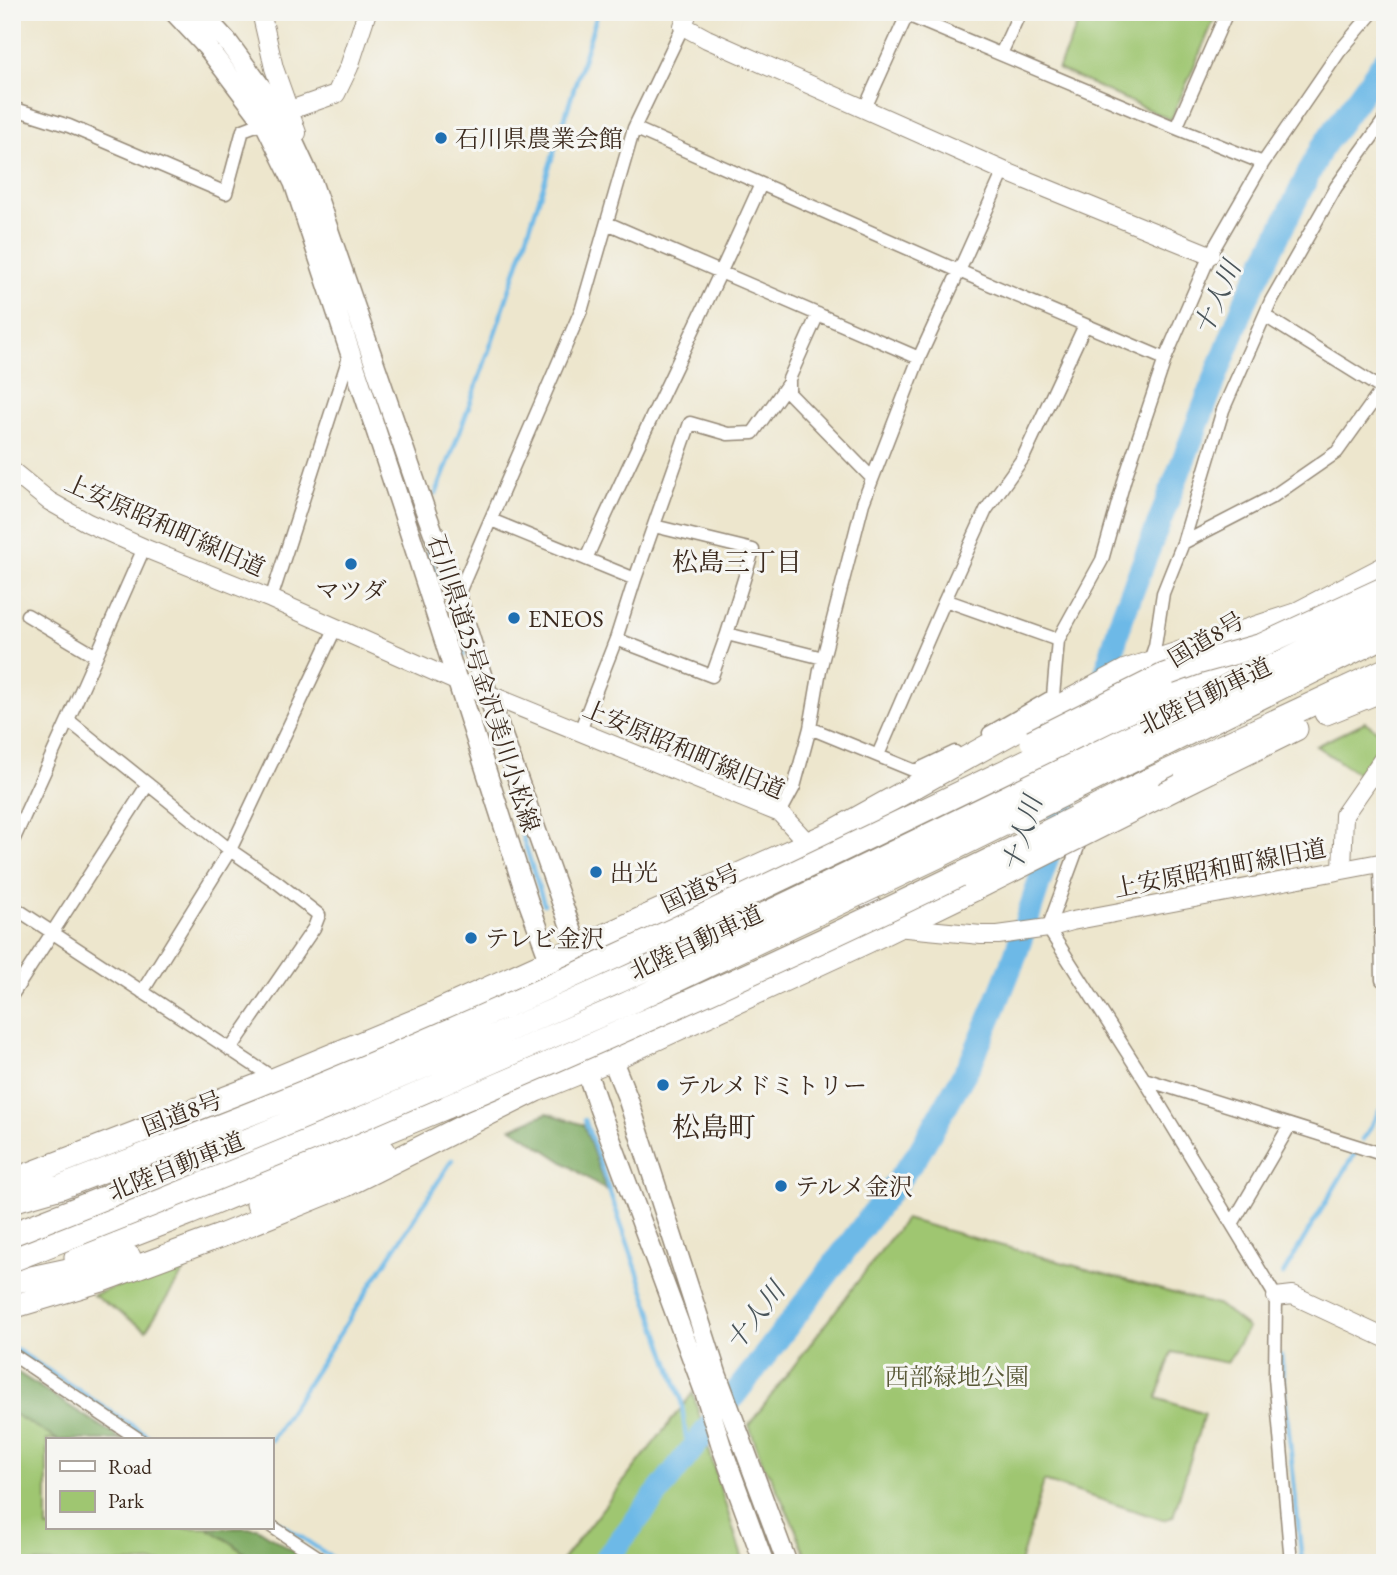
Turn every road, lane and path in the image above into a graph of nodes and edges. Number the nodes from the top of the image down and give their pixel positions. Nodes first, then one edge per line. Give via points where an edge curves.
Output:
1 (261, 12) edge
2 (367, 12) edge
3 (1020, 12) edge
4 (1227, 12) edge
5 (1373, 12) edge
6 (903, 14) edge
7 (193, 17) edge
8 (686, 19) edge
9 (1001, 54) junction
10 (12, 108) edge
11 (865, 108) junction
12 (278, 115) junction
13 (1385, 119) edge
14 (634, 128) junction
15 (1177, 128) junction
16 (1263, 163) junction
17 (1004, 171) junction
18 (761, 184) junction
19 (607, 223) junction
20 (1210, 255) junction
21 (958, 271) junction
22 (722, 272) junction
23 (818, 314) junction
24 (1265, 316) junction
25 (1085, 325) junction
26 (351, 353) junction
27 (919, 358) junction
28 (1165, 359) junction
29 (789, 382) junction
30 (1384, 390) edge
31 (12, 471) edge
32 (872, 478) junction
33 (491, 520) junction
34 (654, 526) junction
35 (1183, 542) junction
36 (144, 548) junction
37 (586, 559) junction
38 (1385, 568) edge
39 (635, 579) junction
40 (1385, 588) edge
41 (457, 597) junction
42 (271, 599) junction
43 (944, 600) junction
44 (1385, 611) edge
45 (27, 615) dead end
46 (1295, 615) junction
47 (336, 627) junction
48 (727, 634) junction
49 (1385, 636) edge
50 (616, 639) junction
51 (1058, 640) junction
52 (96, 656) junction
53 (823, 658) junction
54 (1149, 664) junction
55 (1385, 670) edge
56 (458, 682) junction
57 (1380, 692) edge
58 (488, 695) junction
59 (1056, 701) junction
60 (68, 720) junction
61 (810, 728) junction
62 (580, 731) junction
63 (878, 755) junction
64 (1385, 756) edge
65 (148, 784) junction
66 (780, 813) junction
67 (842, 827) junction
68 (12, 843) edge
69 (807, 844) junction
70 (230, 850) junction
71 (1382, 862) edge
72 (1342, 870) junction
73 (12, 906) edge
74 (896, 927) junction
75 (1048, 928) junction
76 (52, 932) junction
77 (578, 948) junction
78 (551, 961) junction
79 (1383, 980) edge
80 (142, 992) junction
81 (12, 995) edge
82 (230, 1050) junction
83 (612, 1059) junction
84 (586, 1070) junction
85 (275, 1079) junction
86 (1144, 1079) junction
87 (490, 1113) junction
88 (1290, 1125) junction
89 (1385, 1155) edge
90 (12, 1181) edge
91 (61, 1187) junction
92 (12, 1201) edge
93 (12, 1208) edge
94 (1232, 1224) junction
95 (12, 1234) edge
96 (12, 1259) edge
97 (12, 1276) edge
98 (12, 1282) edge
99 (1276, 1297) junction
100 (12, 1307) edge
101 (1385, 1338) edge
102 (12, 1354) edge
103 (137, 1438) edge
104 (273, 1527) edge
105 (327, 1563) edge
106 (764, 1563) edge
107 (788, 1563) edge
108 (1291, 1563) edge

1 - 12 street via 274,68
2 - 12 street via 336,94
3 - 9 street
4 - 15 street
5 - 16 street via 1339,52
6 - 9 street
6 - 11 street
7 - 12 main road, 石川県道25号金沢美川小松線 via 228,41
8 - 11 street via 707,39
8 - 14 street
9 - 15 street
10 - 12 street via 69,126 226,193 243,130
11 - 17 street
12 - 26 main road, 石川県道25号金沢美川小松線 via 294,183
12 - 41 main road, 石川県道25号金沢美川小松線 via 312,182
13 - 24 street via 1336,187
14 - 18 street
14 - 19 street
15 - 16 street
16 - 20 street
17 - 20 street
17 - 21 street
18 - 21 street
18 - 22 street
19 - 22 street
19 - 33 street via 582,308
20 - 28 street
21 - 25 street
21 - 27 street
22 - 23 street
22 - 37 street
23 - 27 street
23 - 29 street
24 - 30 street
24 - 35 street via 1223,410
25 - 28 street
25 - 43 street via 1023,458 986,510
26 - 42 street
26 - 56 main road, 石川県道25号金沢美川小松線
27 - 32 street
28 - 51 street via 1102,560
29 - 32 street via 789,393
29 - 34 street via 753,433 728,434 691,423
30 - 35 street via 1338,452 1272,498
31 - 36 street, 上安原昭和町線旧道 via 49,501
32 - 53 street
33 - 37 street
33 - 41 street
34 - 39 street
34 - 48 street via 753,550
35 - 54 street via 1163,593
36 - 42 street, 上安原昭和町線旧道
36 - 52 street
37 - 39 street
38 - 46 highway, 国道8号
39 - 50 street
40 - 67 highway, bridge via 1262,645 1164,675 944,784
41 - 58 main road, 石川県道25号金沢美川小松線
42 - 47 street, 上安原昭和町線旧道
43 - 51 street
43 - 63 street
44 - 95 highway, 北陸自動車道, bridge via 770,912 612,984 233,1146
45 - 52 street
46 - 54 highway
46 - 91 highway, 国道8号, bridge via 1219,666 1167,693 799,871 532,994 264,1109
47 - 56 street, 上安原昭和町線旧道
47 - 70 street
48 - 50 street via 712,676
48 - 53 street
49 - 96 highway, 北陸自動車道, bridge via 622,1006 335,1130
50 - 62 street
51 - 59 street
52 - 60 street
53 - 61 street
54 - 59 highway
54 - 75 street
55 - 97 highway, bridge via 646,1021 96,1250
56 - 58 street, 上安原昭和町線旧道
56 - 78 main road, 石川県道25号金沢美川小松線
57 - 74 highway, bridge via 1332,710
58 - 62 street, 上安原昭和町線旧道
58 - 77 main road, 石川県道25号金沢美川小松線
59 - 63 street via 915,771
59 - 67 highway
60 - 65 street
60 - 68 street
61 - 63 street
61 - 66 street via 794,787
62 - 66 street, 上安原昭和町線旧道
64 - 72 street via 1344,815
65 - 70 street
65 - 76 street
66 - 69 street, 上安原昭和町線旧道
67 - 69 highway
69 - 74 street, 上安原昭和町線旧道
69 - 77 highway
70 - 80 street
70 - 82 street via 319,915
71 - 72 street, 上安原昭和町線旧道
71 - 79 street
72 - 75 street, 上安原昭和町線旧道
73 - 76 street
74 - 75 street, 上安原昭和町線旧道 via 981,935
74 - 83 highway
75 - 86 street
76 - 80 street
76 - 81 street
77 - 78 highway
77 - 83 main road, 石川県道25号金沢美川小松線
78 - 84 main road, 石川県道25号金沢美川小松線
78 - 85 highway
80 - 82 street
82 - 85 street
83 - 84 highway
83 - 107 main road, 石川県道25号金沢美川小松線 via 718,1375
84 - 87 highway
84 - 106 main road, 石川県道25号金沢美川小松線
85 - 90 highway
86 - 88 street
86 - 94 street
87 - 98 highway via 375,1154 140,1254
87 - 100 highway via 346,1185 223,1235 102,1280
88 - 89 street
88 - 94 street
91 - 92 highway, 国道8号
91 - 93 highway
94 - 99 street
99 - 101 street via 1293,1295
99 - 108 street via 1275,1377
102 - 103 street
104 - 105 street

